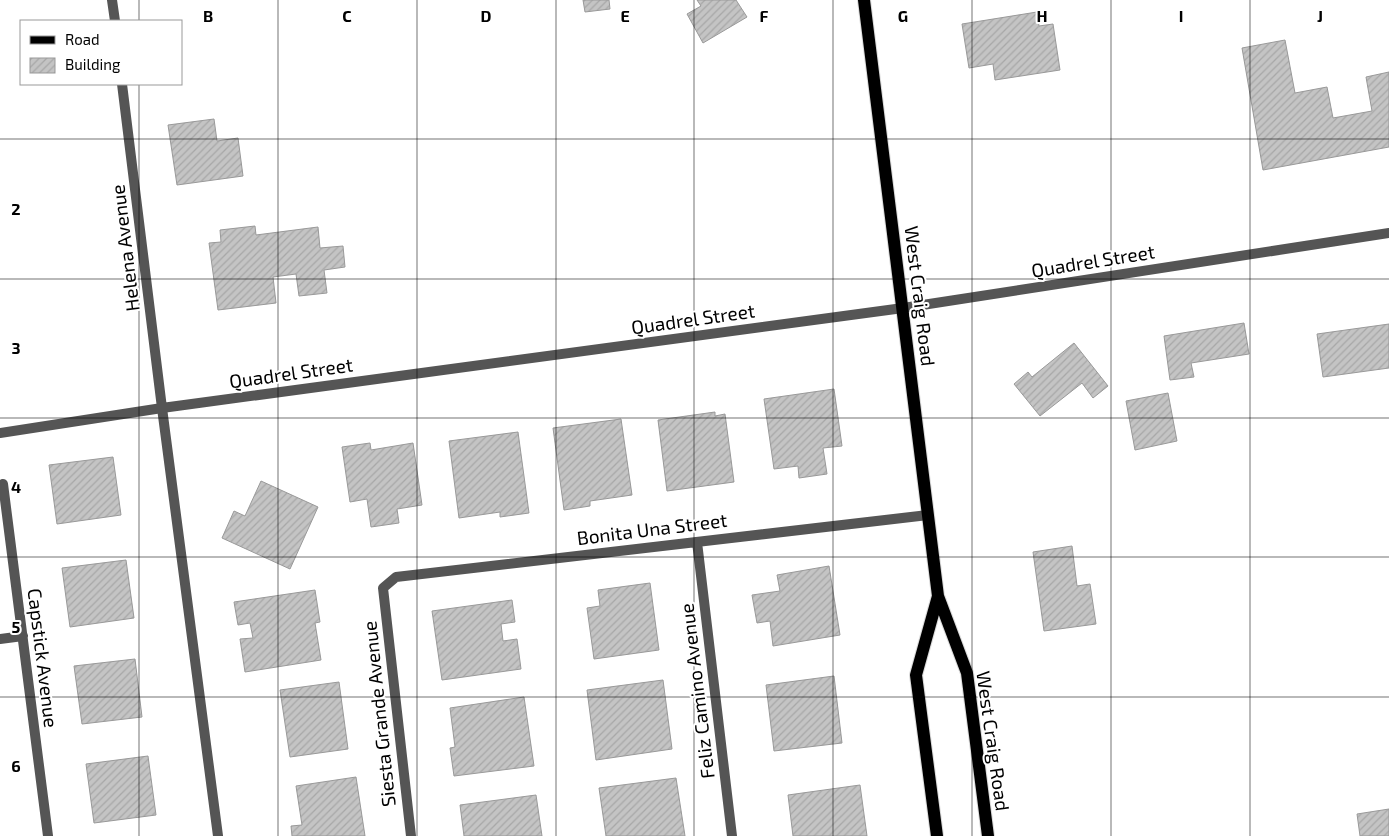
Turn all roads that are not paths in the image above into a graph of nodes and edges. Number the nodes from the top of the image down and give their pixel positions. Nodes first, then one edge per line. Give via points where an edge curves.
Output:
1 (112, 0) edge
2 (864, 0) edge
3 (115, 20) edge
4 (122, 85) edge
5 (1389, 233) edge
6 (903, 308) junction
7 (162, 408) junction
8 (0, 433) edge
9 (3, 484) dead end
10 (928, 515) junction
11 (697, 542) junction
12 (383, 588) joint
13 (938, 596) junction
14 (23, 636) junction
15 (0, 639) edge
16 (48, 836) edge
17 (218, 836) edge
18 (411, 836) edge
19 (732, 836) edge
20 (936, 836) edge
21 (988, 836) edge

1 - 3 street
2 - 6 main road, West Craig Road
4 - 7 street, Helena Avenue
5 - 6 street, Quadrel Street
6 - 7 street, Quadrel Street
6 - 10 main road, West Craig Road
7 - 8 street, Quadrel Street
7 - 17 street, Helena Avenue
9 - 14 street, Capstick Avenue
10 - 11 street, Bonita Una Street
10 - 13 main road, West Craig Road
11 - 12 street, Bonita Una Street via 396,577
11 - 19 street, Feliz Camino Avenue
12 - 18 street, Siesta Grande Avenue
13 - 20 main road, West Craig Road via 916,675
13 - 21 main road, West Craig Road via 967,673
14 - 15 street
14 - 16 street, Capstick Avenue

